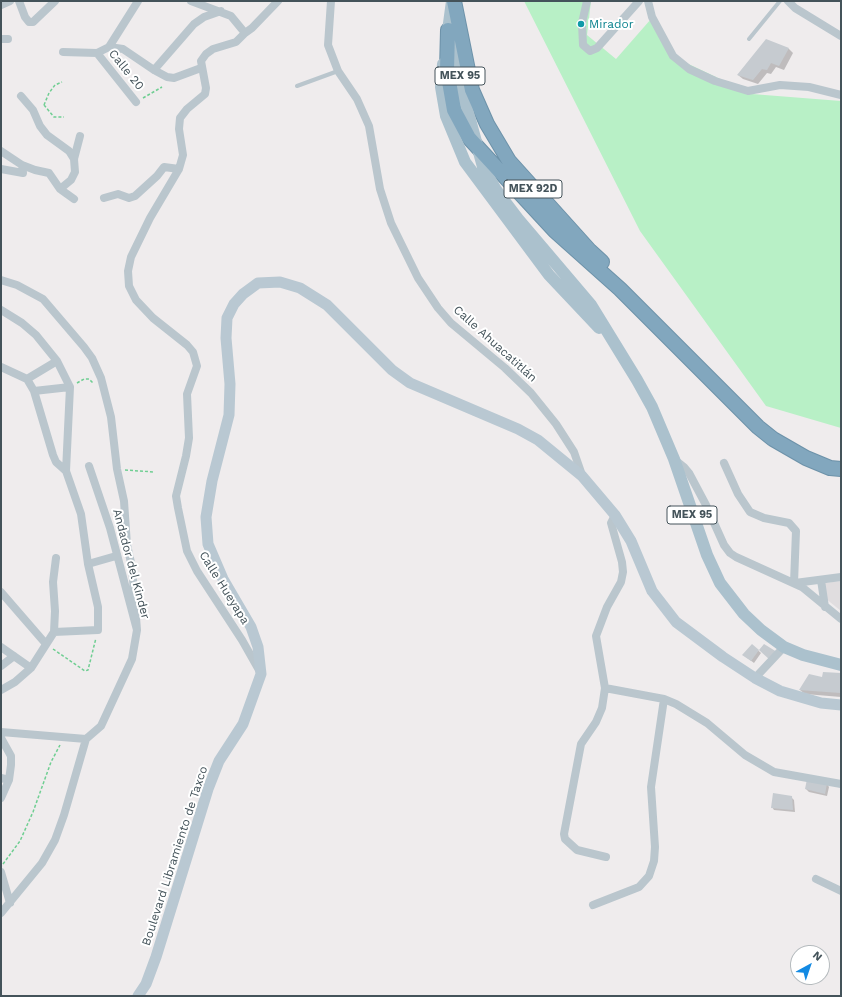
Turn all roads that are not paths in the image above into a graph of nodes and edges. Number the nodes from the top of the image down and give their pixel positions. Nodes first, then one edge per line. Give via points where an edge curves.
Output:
1 (10, 1) edge
2 (18, 1) edge
3 (55, 1) edge
4 (138, 1) edge
5 (192, 1) edge
6 (278, 1) edge
7 (331, 1) edge
8 (453, 1) edge
9 (587, 1) edge
10 (639, 1) edge
11 (648, 1) edge
12 (780, 1) edge
13 (788, 1) edge
14 (1, 5) edge
15 (221, 11) junction
16 (448, 30) junction
17 (245, 33) junction
18 (841, 36) edge
19 (749, 39) dead end
20 (109, 47) junction
21 (63, 52) dead end
22 (97, 53) junction
23 (201, 68) junction
24 (154, 70) junction
25 (338, 71) junction
26 (297, 86) dead end
27 (841, 95) edge
28 (21, 96) dead end
29 (136, 102) road end
30 (80, 136) dead end
31 (479, 150) junction
32 (1, 151) edge
33 (74, 159) junction
34 (22, 164) junction
35 (1, 169) edge
36 (179, 169) junction
37 (60, 189) junction
38 (104, 198) dead end
39 (74, 199) dead end
40 (1, 280) edge
41 (1, 310) edge
42 (674, 342) junction
43 (616, 346) junction
44 (57, 361) junction
45 (1, 367) edge
46 (27, 379) junction
47 (70, 387) junction
48 (34, 391) junction
49 (674, 459) junction
50 (724, 463) dead end
51 (89, 466) dead end
52 (841, 469) edge
53 (66, 471) junction
54 (582, 476) junction
55 (615, 515) junction
56 (116, 556) junction
57 (56, 558) dead end
58 (88, 564) junction
59 (841, 577) edge
60 (821, 580) junction
61 (794, 583) junction
62 (1, 592) edge
63 (825, 607) junction
64 (841, 619) edge
65 (137, 630) junction
66 (54, 632) junction
67 (46, 644) junction
68 (1, 646) edge
69 (784, 647) junction
70 (14, 656) junction
71 (841, 664) edge
72 (1, 666) edge
73 (31, 668) junction
74 (261, 674) junction
75 (755, 678) junction
76 (605, 688) junction
77 (1, 690) edge
78 (664, 700) junction
79 (841, 705) edge
80 (1, 732) edge
81 (1, 738) edge
82 (86, 739) junction
83 (5, 779) edge
84 (841, 784) edge
85 (1, 798) edge
86 (606, 857) dead end
87 (1, 872) edge
88 (816, 879) dead end
89 (841, 891) edge
90 (10, 903) junction
91 (593, 905) dead end
92 (1, 913) edge
93 (138, 996) edge

1 - 14 street
2 - 3 street via 29,22 33,22
4 - 20 street
5 - 15 street
6 - 17 street
7 - 25 street, Calle Ahuacatitlán via 328,45
8 - 16 main road, MEX 95
8 - 31 main road, MEX 95 via 463,94
8 - 42 highway, MEX 92D via 472,90 487,124 509,161 590,251 654,313
9 - 10 street via 582,23 583,45 590,51 597,48
11 - 27 street via 652,17 673,56 689,69 715,82 748,91 780,85 809,87
12 - 19 lane
13 - 18 street
15 - 17 street via 231,16
15 - 24 street via 194,24
16 - 31 highway, MEX 92D via 447,70 454,110 461,126
16 - 43 main road, MEX 95 via 441,87 446,116 465,162 549,275
17 - 23 street via 236,42 225,44 206,54 200,61
20 - 22 street
20 - 24 street via 123,49
21 - 22 street
22 - 29 street, Calle 20
23 - 24 street via 174,78
23 - 36 street via 205,94 180,118 183,155
25 - 26 lane
25 - 54 street, Calle Ahuacatitlán via 357,99 369,126 380,189 392,223 418,278 451,323 531,393 574,452
28 - 33 street via 33,110 47,135 69,151
30 - 33 street
31 - 42 highway, MEX 92D via 555,231
31 - 43 main road, MEX 95 via 483,166 496,190 591,305
32 - 34 street
33 - 37 street via 75,172 71,180
34 - 35 street via 23,173
34 - 37 street via 35,170 49,172
36 - 38 street via 164,167 135,196 129,198 118,194
36 - 74 street, Calle Hueyapa via 131,257 128,271 129,286 136,300 153,318 193,352 197,366 187,394 189,438 176,496 187,551
37 - 39 street
40 - 65 street via 17,285 43,299 92,358 101,378 111,417 117,469 124,501
41 - 44 street via 36,335
42 - 52 highway, MEX 92D via 733,403 773,439 806,458 830,468
43 - 49 main road, MEX 95 via 652,407
44 - 46 street
44 - 47 street
45 - 46 street
46 - 48 street
47 - 48 street
47 - 53 street
48 - 53 street via 53,455 56,462
49 - 61 street via 688,473 730,553 753,566
49 - 69 main road, MEX 95 via 706,555 720,583 744,614
50 - 61 street via 738,494 750,512 789,523 796,531
51 - 56 street, Andador del Kinder via 110,528
53 - 58 street via 81,514
54 - 55 main road, Boulevard Libramiento de Taxco
54 - 74 main road, Boulevard Libramiento de Taxco via 538,440 518,429 410,382 392,370 327,305 300,288 280,282 258,283 234,304 227,318 229,415 212,481 206,517 208,544 223,579 250,627 258,647
55 - 75 main road, Boulevard Libramiento de Taxco via 631,541 652,591 662,606 676,622 696,638
55 - 76 street via 611,523 623,572 621,582 607,607 596,636
56 - 58 street
56 - 65 street, Andador del Kinder
57 - 66 street via 53,582
58 - 66 street via 98,607 98,630
59 - 60 street
60 - 61 street
60 - 63 street
61 - 63 street
62 - 67 street
63 - 64 street
65 - 82 street, Andador del Kinder via 132,659 105,719 96,732
66 - 67 street
67 - 73 street
68 - 70 street
69 - 71 main road, MEX 95 via 803,655
69 - 75 street
70 - 72 street
70 - 73 street
73 - 77 street
74 - 93 main road, Boulevard Libramiento de Taxco via 242,724 220,761 208,789 156,957 146,984
75 - 79 main road, Boulevard Libramiento de Taxco via 798,697
76 - 78 street
76 - 86 street via 602,708 581,744 564,834 565,839 577,850
78 - 84 street via 690,711 745,755 774,772
78 - 91 street via 651,787 655,847 649,876 639,887
80 - 82 street
81 - 83 street via 11,756 12,764
82 - 90 street via 55,840 42,863
83 - 85 street
87 - 90 street
88 - 89 street
90 - 92 street

